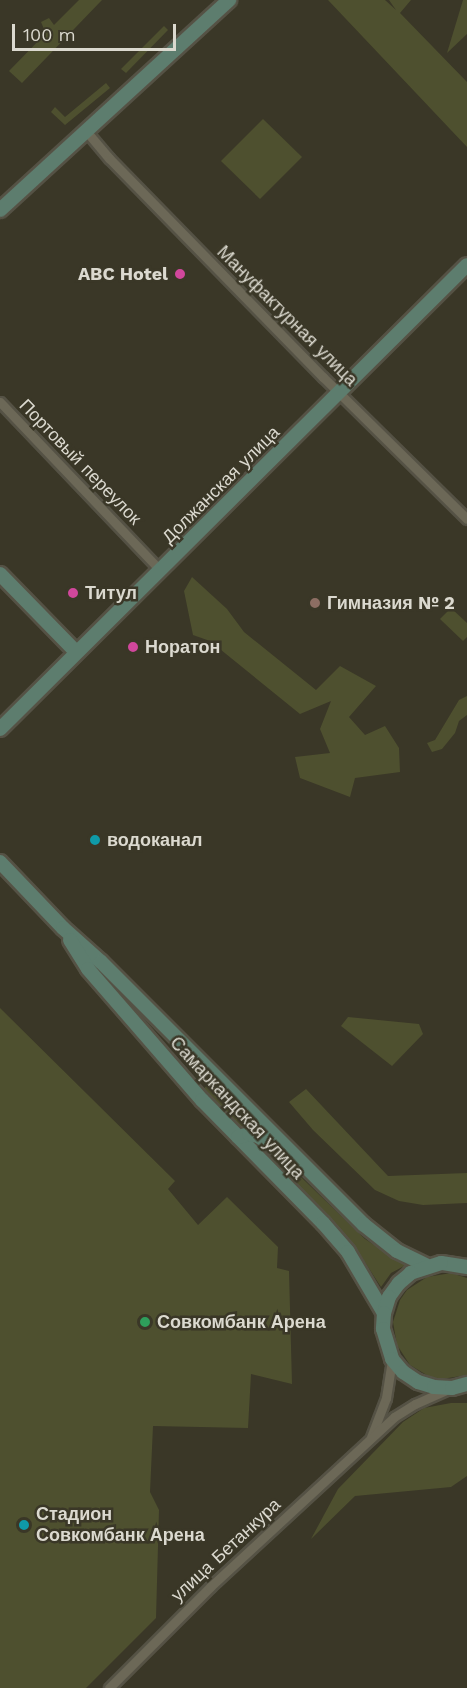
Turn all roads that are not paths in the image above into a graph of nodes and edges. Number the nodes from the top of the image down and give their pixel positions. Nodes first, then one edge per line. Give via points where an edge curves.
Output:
1 (229, 0) edge
2 (87, 132) junction
3 (0, 210) edge
4 (467, 265) edge
5 (339, 393) junction
6 (0, 402) edge
7 (467, 519) edge
8 (160, 570) junction
9 (0, 574) edge
10 (76, 652) junction
11 (0, 729) edge
12 (0, 862) edge
13 (63, 928) junction
14 (238, 1137) junction
15 (303, 1163) junction
16 (464, 1264) edge
17 (426, 1266) junction
18 (384, 1313) junction
19 (392, 1359) junction
20 (462, 1387) edge
21 (370, 1439) junction
22 (109, 1688) edge

1 - 2 main road
2 - 3 main road
2 - 5 street, Мануфактурная улица
4 - 5 main road, Должанская улица
5 - 7 street, Мануфактурная улица
5 - 8 main road, Должанская улица
6 - 8 street, Портовый переулок
8 - 10 main road, Должанская улица
9 - 10 main road
10 - 11 main road, Должанская улица
12 - 13 main road, Самаркандская улица
13 - 14 main road, Самаркандская улица via 95,977
13 - 15 main road, Самаркандская улица
14 - 15 main road via 258,1136 290,1159
14 - 18 main road, Самаркандская улица via 348,1252
15 - 17 main road, Самаркандская улица via 379,1239
16 - 17 main road
17 - 18 main road via 399,1283
18 - 19 main road via 385,1344
19 - 20 main road via 417,1382 434,1388
19 - 21 street, улица Бетанкура via 386,1398
20 - 21 street, улица Бетанкура via 408,1409
21 - 22 street, улица Бетанкура via 210,1587

